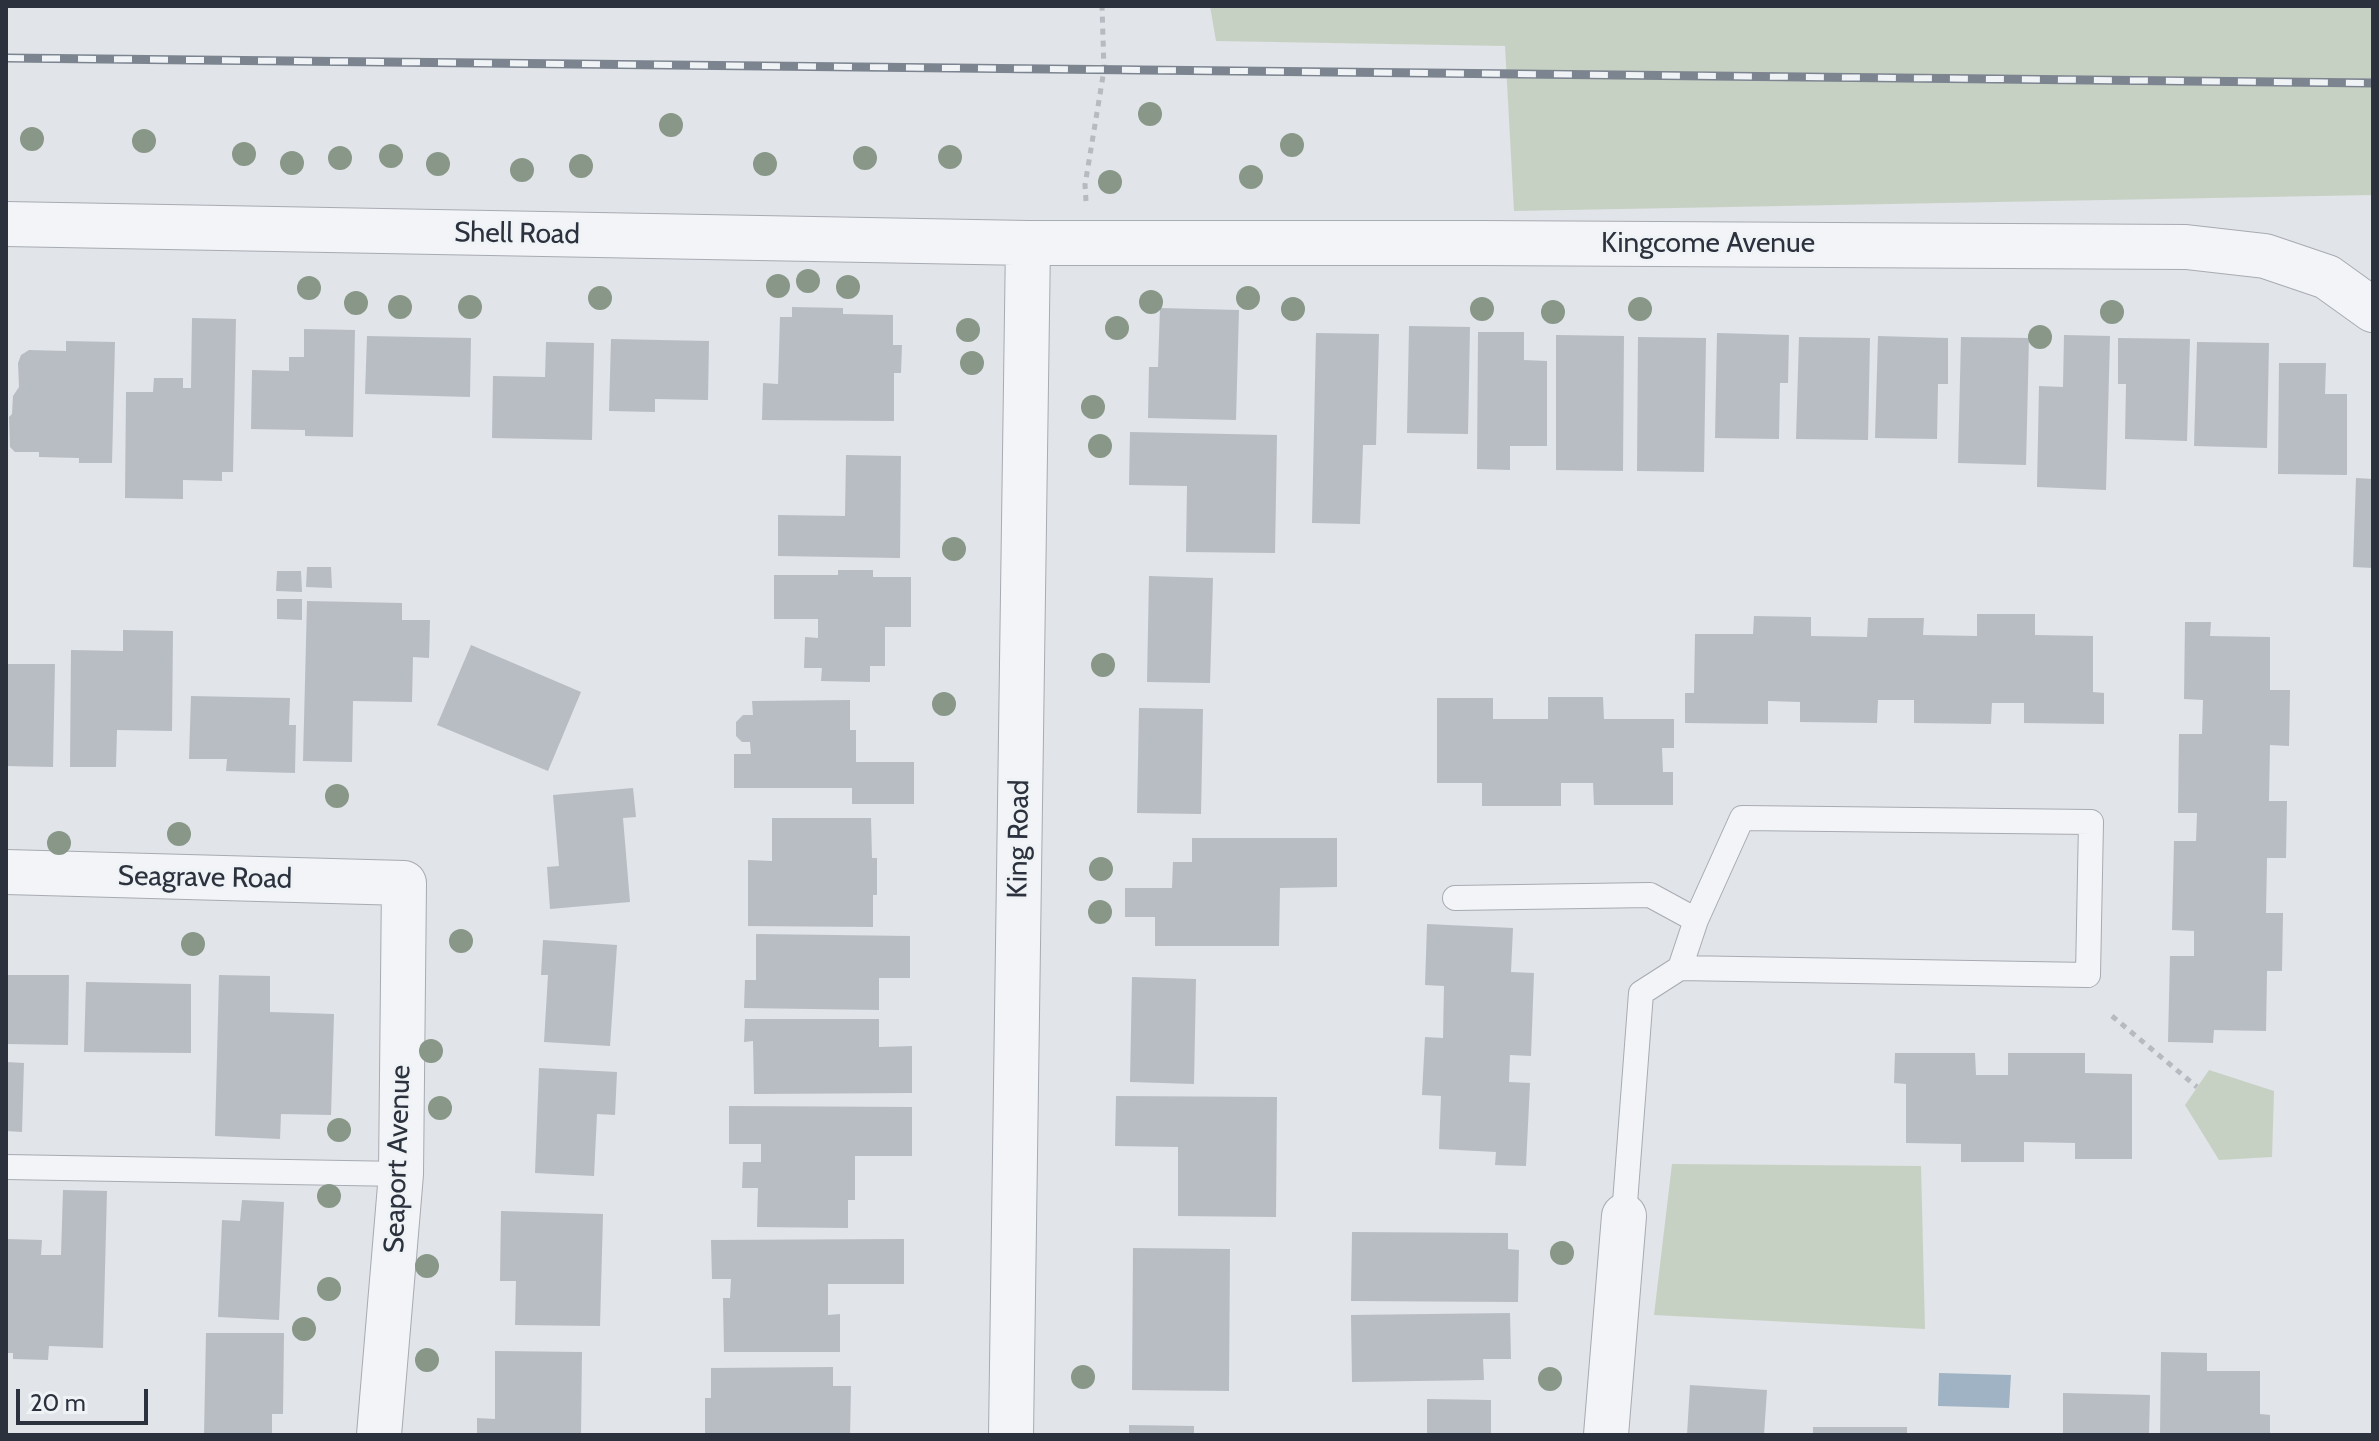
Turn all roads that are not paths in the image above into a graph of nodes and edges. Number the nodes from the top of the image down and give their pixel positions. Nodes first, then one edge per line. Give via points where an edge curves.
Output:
1 (6, 224) edge
2 (1028, 243) junction
3 (2373, 310) edge
4 (6, 872) edge
5 (404, 883) joint
6 (1455, 898) dead end
7 (1696, 920) junction
8 (1680, 968) junction
9 (6, 1167) edge
10 (401, 1174) junction
11 (1624, 1216) joint
12 (379, 1435) edge
13 (1011, 1435) edge
14 (1606, 1435) edge

1 - 2 street, Shell Road
2 - 3 street, Kingcome Avenue via 2186,247 2265,256 2327,277
2 - 13 street, King Road
4 - 5 street, Seagrave Road
5 - 10 street, Seaport Avenue
6 - 7 lane via 1650,895
7 - 8 lane
7 - 8 lane via 1742,818 2091,822 2088,975
8 - 11 lane via 1641,993
9 - 10 lane
10 - 12 street, Seaport Avenue
11 - 14 street

